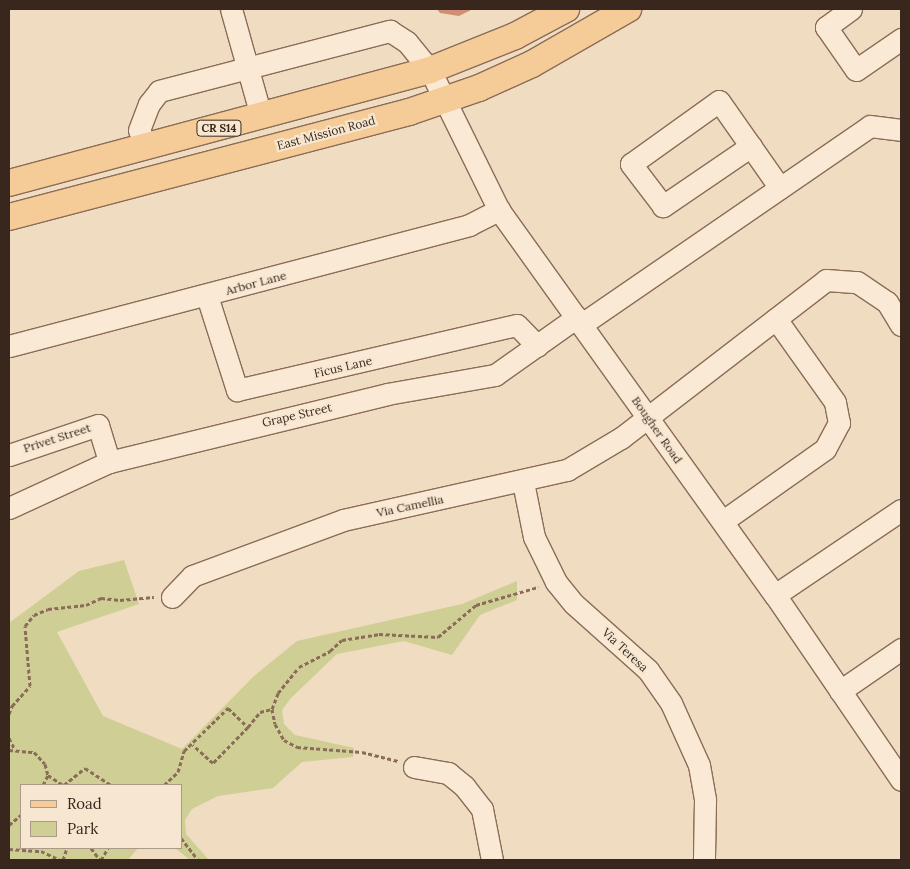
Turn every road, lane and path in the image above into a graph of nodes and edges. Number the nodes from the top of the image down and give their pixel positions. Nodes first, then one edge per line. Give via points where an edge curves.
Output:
1 (231, 9) edge
2 (566, 9) edge
3 (628, 9) edge
4 (851, 9) edge
5 (901, 39) edge
6 (249, 68) junction
7 (430, 70) junction
8 (444, 100) junction
9 (261, 116) junction
10 (901, 130) edge
11 (751, 146) junction
12 (146, 147) junction
13 (9, 183) edge
14 (780, 188) junction
15 (500, 210) junction
16 (9, 217) edge
17 (208, 296) junction
18 (580, 320) junction
19 (776, 320) junction
20 (901, 325) edge
21 (9, 346) edge
22 (537, 346) junction
23 (647, 416) junction
24 (9, 455) edge
25 (109, 462) junction
26 (523, 482) junction
27 (9, 508) edge
28 (901, 510) edge
29 (723, 521) junction
30 (556, 582) junction
31 (775, 595) junction
32 (172, 597) joint
33 (901, 649) edge
34 (840, 691) junction
35 (272, 709) junction
36 (9, 714) edge
37 (248, 727) junction
38 (9, 738) edge
39 (193, 745) junction
40 (14, 748) junction
41 (9, 750) edge
42 (414, 767) joint
43 (48, 775) junction
44 (901, 780) edge
45 (44, 784) edge
46 (62, 784) edge
47 (64, 784) edge
48 (109, 784) edge
49 (165, 784) edge
50 (20, 816) edge
51 (9, 825) edge
52 (182, 839) edge
53 (9, 849) edge
54 (92, 849) edge
55 (107, 849) edge
56 (62, 860) edge
57 (100, 860) edge
58 (198, 860) edge
59 (492, 860) edge
60 (704, 860) edge

1 - 6 street
2 - 7 main road, CR S14 via 515,36
3 - 8 main road, East Mission Road / CR S14 via 532,64
4 - 5 street via 826,27 856,70
6 - 7 street, Bougher Road via 390,31 407,42
6 - 9 street
6 - 12 street, Bougher Road via 159,91 149,104 139,130
7 - 8 street, Bougher Road
7 - 9 main road, CR S14
8 - 15 street, Bougher Road
8 - 16 main road, East Mission Road / CR S14
9 - 12 main road, CR S14
10 - 14 street, Grape Street via 870,126
11 - 11 street via 719,101 631,164 663,206
11 - 14 street
12 - 13 main road, CR S14
14 - 18 street, Grape Street
15 - 17 street, Arbor Lane via 469,225
15 - 18 street, Bougher Road
17 - 21 street, Arbor Lane
17 - 22 street, Ficus Lane via 237,390 517,325
18 - 22 street, Grape Street
18 - 23 street, Bougher Road
19 - 20 street, Via Camellia via 826,280 857,282 887,302
19 - 23 street, Via Camellia
19 - 29 street via 835,402 839,423 825,449
22 - 25 street, Grape Street via 495,376 387,394
23 - 26 street, Via Camellia via 621,438 567,470
23 - 29 street, Bougher Road
24 - 25 street, Privet Street via 98,425
25 - 27 street, Grape Street
26 - 30 street, Via Teresa via 534,537
26 - 32 street, Via Camellia via 343,520 192,576
28 - 31 street
29 - 31 street, Bougher Road
30 - 35 path via 476,605 438,637 379,634 342,640 330,651 299,667 278,693
30 - 60 street, Via Teresa via 574,604 648,670 671,703 699,765 705,800
31 - 34 street, Bougher Road
32 - 36 path via 101,598 86,605 48,609 34,615 25,626 30,686
33 - 34 street
34 - 44 street, Bougher Road
35 - 37 path via 260,712
35 - 42 path via 275,724 284,740 297,747 378,754
37 - 39 path via 213,763
37 - 39 path via 228,708
38 - 40 path
39 - 49 path via 184,751 178,772
40 - 41 path
40 - 43 path via 34,752 45,764
42 - 59 street via 448,773 464,786 482,810
43 - 45 path
43 - 46 path
47 - 48 path via 85,768
50 - 51 path
52 - 58 path
53 - 56 path via 41,851
54 - 57 path
55 - 57 path

